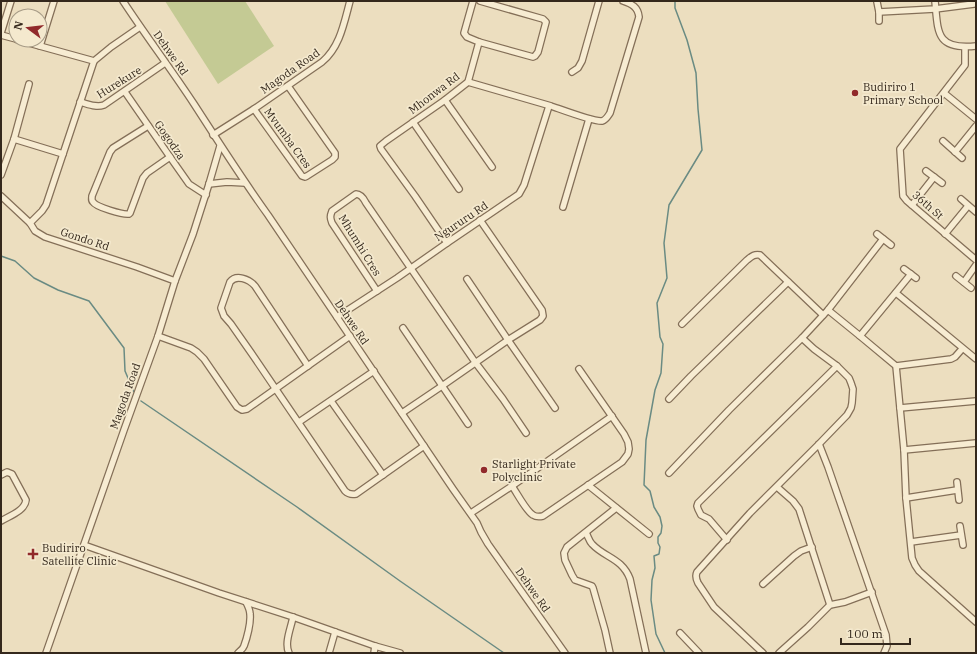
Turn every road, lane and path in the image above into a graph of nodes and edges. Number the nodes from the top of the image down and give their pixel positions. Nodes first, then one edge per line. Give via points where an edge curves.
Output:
1 (11, 1) edge
2 (54, 1) edge
3 (124, 1) edge
4 (350, 1) edge
5 (473, 1) edge
6 (480, 1) edge
7 (599, 1) edge
8 (623, 1) edge
9 (935, 1) edge
10 (631, 2) edge
11 (877, 2) dead end
12 (974, 4) dead end
13 (935, 9) junction
14 (879, 12) junction
15 (48, 20) edge
16 (879, 21) dead end
17 (140, 27) junction
18 (1, 34) edge
19 (479, 42) junction
20 (976, 46) edge
21 (965, 47) junction
22 (47, 48) edge
23 (94, 61) junction
24 (165, 63) junction
25 (572, 72) dead end
26 (468, 82) junction
27 (29, 84) dead end
28 (288, 86) junction
29 (125, 92) junction
30 (944, 93) junction
31 (446, 100) junction
32 (80, 102) junction
33 (549, 106) junction
34 (254, 109) junction
35 (589, 119) junction
36 (976, 119) edge
37 (413, 122) junction
38 (148, 126) junction
39 (976, 126) edge
40 (213, 134) junction
41 (14, 139) junction
42 (943, 141) dead end
43 (220, 146) junction
44 (955, 152) junction
45 (63, 154) junction
46 (170, 157) junction
47 (962, 158) dead end
48 (492, 167) dead end
49 (926, 171) dead end
50 (1, 175) edge
51 (934, 177) junction
52 (245, 183) junction
53 (942, 183) dead end
54 (209, 184) junction
55 (459, 189) dead end
56 (206, 195) junction
57 (1, 196) edge
58 (961, 199) dead end
59 (912, 205) junction
60 (968, 206) junction
61 (563, 207) dead end
62 (976, 212) edge
63 (480, 220) junction
64 (30, 223) junction
65 (877, 234) dead end
66 (945, 234) junction
67 (883, 239) junction
68 (447, 243) junction
69 (891, 245) dead end
70 (976, 260) edge
71 (976, 265) edge
72 (411, 268) junction
73 (904, 269) dead end
74 (956, 276) dead end
75 (467, 279) dead end
76 (175, 281) junction
77 (788, 282) junction
78 (964, 282) junction
79 (971, 288) dead end
80 (377, 291) junction
81 (896, 294) junction
82 (828, 310) junction
83 (823, 315) junction
84 (337, 317) junction
85 (682, 324) dead end
86 (403, 328) dead end
87 (158, 336) junction
88 (350, 336) junction
89 (860, 336) junction
90 (802, 338) junction
91 (508, 340) junction
92 (962, 349) junction
93 (976, 360) edge
94 (475, 362) junction
95 (308, 366) junction
96 (837, 366) junction
97 (896, 366) junction
98 (580, 370) dead end
99 (374, 371) junction
100 (442, 386) junction
101 (276, 388) junction
102 (669, 399) dead end
103 (331, 401) junction
104 (976, 401) edge
105 (555, 408) dead end
106 (900, 408) junction
107 (402, 413) junction
108 (612, 416) junction
109 (299, 422) junction
110 (468, 424) dead end
111 (526, 433) dead end
112 (976, 443) edge
113 (819, 444) junction
114 (424, 446) junction
115 (904, 450) junction
116 (669, 473) dead end
117 (1, 475) edge
118 (383, 475) junction
119 (957, 482) dead end
120 (588, 485) junction
121 (512, 486) junction
122 (777, 486) junction
123 (957, 490) junction
124 (906, 498) junction
125 (958, 500) dead end
126 (616, 508) junction
127 (471, 513) junction
128 (1, 521) edge
129 (960, 526) dead end
130 (586, 533) junction
131 (649, 534) dead end
132 (961, 535) junction
133 (727, 540) junction
134 (911, 542) junction
135 (84, 545) junction
136 (963, 545) dead end
137 (812, 547) junction
138 (764, 584) dead end
139 (872, 592) junction
140 (246, 602) junction
141 (830, 605) junction
142 (293, 617) junction
143 (976, 622) edge
144 (335, 632) junction
145 (680, 633) dead end
146 (375, 646) junction
147 (46, 653) edge
148 (238, 653) edge
149 (289, 653) edge
150 (329, 653) edge
151 (374, 653) edge
152 (400, 653) edge
153 (565, 653) edge
154 (610, 653) edge
155 (646, 653) edge
156 (699, 653) edge
157 (763, 653) edge
158 (779, 653) edge
159 (884, 653) edge

1 - 18 street
2 - 15 street
3 - 17 street, Dehwe Rd
4 - 28 street, Magoda Road via 340,36 331,54
5 - 19 street via 464,33
6 - 19 street via 546,22 538,52 532,57
7 - 25 street via 582,61
8 - 10 street
9 - 13 street
10 - 35 street via 639,17 610,113 602,121
11 - 14 street
12 - 13 street
13 - 14 street
13 - 21 street via 941,38 956,47
14 - 16 street
17 - 23 street
17 - 24 street, Dehwe Rd
19 - 26 street, Mhonwa Rd
20 - 21 street
21 - 30 street via 965,66
22 - 23 street
23 - 32 street
24 - 29 street, Hurekure
24 - 40 street, Dehwe Rd
26 - 31 street, Mhonwa Rd
26 - 33 street
27 - 41 street
28 - 34 street, Magoda Road
28 - 34 street, Mvumba Cres via 334,153 335,157 332,160 307,176 302,176
29 - 32 street, Hurekure via 101,106
29 - 38 street, Gogodza
30 - 36 street
30 - 59 street, 36th St via 900,150 903,196
31 - 37 street, Mhonwa Rd
31 - 48 street
32 - 45 street
33 - 35 street
33 - 63 street, Ngururu Rd via 522,190
34 - 40 street, Magoda Road
35 - 61 street
37 - 55 street
37 - 68 street, Mhonwa Rd via 382,144 380,149
38 - 46 street, Gogodza
38 - 46 street via 110,152 92,196 92,202 97,206 129,214 142,178
39 - 44 street
40 - 43 street, Dehwe Rd
41 - 45 street
41 - 50 street
42 - 44 street
43 - 52 street, Dehwe Rd
43 - 54 street, Magoda Road
44 - 47 street
45 - 64 street via 46,205
46 - 56 street, Gogodza via 189,184
49 - 51 street
51 - 53 street
51 - 59 street
52 - 54 street
52 - 84 street, Dehwe Rd
54 - 56 street, Magoda Road
56 - 76 street, Magoda Road
57 - 64 street, Gondo Rd
58 - 60 street
59 - 66 street, 36th St
60 - 62 street
60 - 66 street
63 - 68 street, Ngururu Rd
63 - 91 street via 543,313 540,320
64 - 76 street, Gondo Rd via 45,237
65 - 67 street
66 - 70 street, 36th St
67 - 69 street
67 - 82 street
68 - 72 street, Ngururu Rd
71 - 78 street
72 - 80 street, Ngururu Rd
72 - 80 street, Mhumhi Cres via 361,196 356,194 332,211 330,218
72 - 94 street
73 - 81 street via 913,276
74 - 78 street
75 - 91 street
76 - 87 street, Magoda Road
77 - 83 street
77 - 85 street via 760,255 753,255
77 - 102 street
78 - 79 street
80 - 84 street, Ngururu Rd
81 - 89 street
81 - 92 street
82 - 83 street
82 - 89 street
83 - 90 street
84 - 88 street, Dehwe Rd
86 - 100 street
87 - 101 street via 198,352 239,409 247,409
87 - 135 street, Magoda Road
88 - 95 street
88 - 99 street, Dehwe Rd
89 - 97 street
90 - 96 street
90 - 116 street
91 - 94 street
91 - 105 street
92 - 93 street
92 - 97 street via 951,359
94 - 100 street
94 - 111 street
95 - 101 street
95 - 101 street via 255,286 239,278 232,279 223,300 222,313
96 - 113 street via 849,378 853,389 852,403 849,412
96 - 133 street via 698,502 701,515
97 - 106 street
98 - 108 street
99 - 103 street
99 - 107 street, Dehwe Rd
100 - 107 street
100 - 110 street
101 - 109 street
103 - 109 street
103 - 118 street
104 - 106 street
106 - 115 street
107 - 114 street, Dehwe Rd
108 - 120 street via 628,442 628,454 622,462
108 - 121 street
109 - 118 street via 348,494 356,494
112 - 115 street
113 - 122 street
113 - 139 street
114 - 118 street
114 - 127 street, Dehwe Rd
115 - 124 street
117 - 128 street via 7,472 12,474 26,504
119 - 123 street
120 - 121 street via 539,517 528,511
120 - 126 street
121 - 127 street
122 - 133 street
122 - 137 street via 799,509
123 - 124 street
123 - 125 street
124 - 134 street
126 - 130 street
126 - 131 street
127 - 153 street, Dehwe Rd via 488,544
129 - 132 street
130 - 154 street via 567,547 564,553 565,560 576,580 594,588
130 - 155 street via 592,544 625,568 630,579
132 - 134 street
132 - 136 street
133 - 157 street via 697,572 696,579 714,607
134 - 143 street via 912,558 919,571
135 - 140 street
135 - 147 street, Magoda Road
137 - 138 street via 794,556
137 - 141 street
139 - 141 street
139 - 159 street via 886,635 887,646
140 - 142 street
140 - 148 street via 250,610 249,628 244,647
141 - 158 street
142 - 144 street
142 - 149 street via 287,644
144 - 146 street
144 - 150 street
145 - 156 street
146 - 151 street
146 - 152 street

